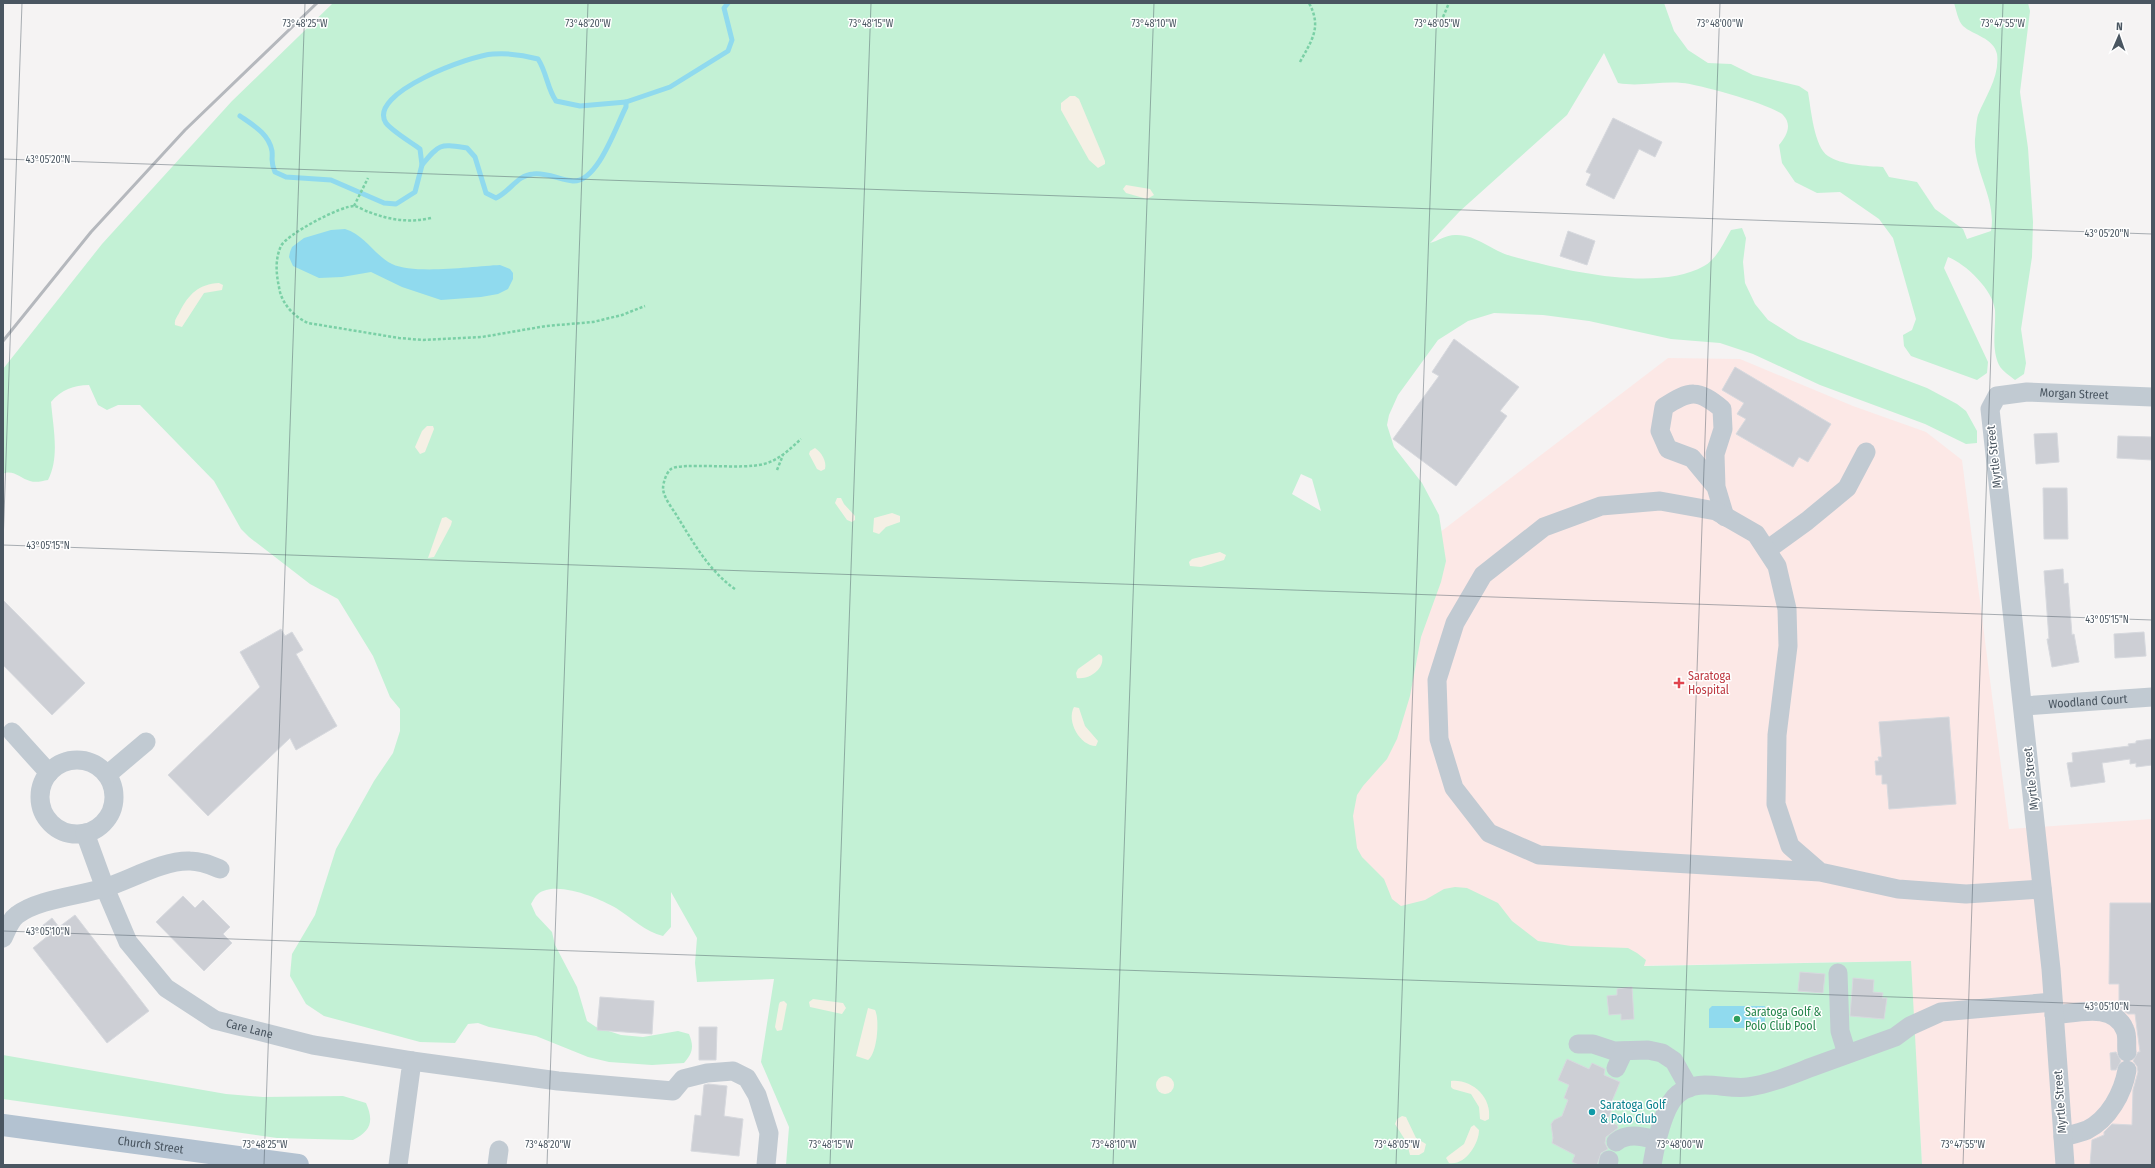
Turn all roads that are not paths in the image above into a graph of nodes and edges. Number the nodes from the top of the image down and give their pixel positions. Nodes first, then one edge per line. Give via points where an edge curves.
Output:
1 (1997, 396) joint
2 (2152, 397) edge
3 (1866, 452) dead end
4 (1716, 487) junction
5 (1725, 517) junction
6 (1767, 550) junction
7 (2152, 696) edge
8 (2023, 706) junction
9 (12, 732) dead end
10 (146, 742) dead end
11 (50, 773) junction
12 (107, 775) junction
13 (85, 833) junction
14 (220, 869) dead end
15 (1820, 872) junction
16 (105, 888) junction
17 (2042, 890) junction
18 (3, 938) edge
19 (1838, 973) dead end
20 (2054, 1009) junction
21 (1578, 1044) dead end
22 (1624, 1051) junction
23 (1847, 1054) junction
24 (412, 1061) junction
25 (1616, 1068) dead end
26 (1688, 1088) junction
27 (3, 1125) edge
28 (2063, 1137) junction
29 (1657, 1140) junction
30 (1616, 1142) dead end
31 (298, 1165) edge
32 (398, 1165) edge
33 (766, 1165) edge
34 (1652, 1165) edge
35 (2064, 1165) edge

1 - 2 street, Morgan Street via 2027,392
1 - 8 street, Myrtle Street via 1990,409 1991,432
3 - 6 street via 1847,488
4 - 4 street via 1714,454 1723,429 1722,409 1706,396 1683,395 1664,407 1660,431 1668,449 1692,458
4 - 5 street
5 - 6 street via 1756,534
5 - 15 street via 1716,511 1660,501 1601,506 1544,527 1483,575 1455,623 1437,680 1439,739 1454,788 1489,834 1539,855
6 - 15 street via 1778,566 1787,609 1788,646 1777,735 1776,804 1790,846
7 - 8 street, Woodland Court
8 - 17 street, Myrtle Street
9 - 11 street
10 - 12 street
11 - 12 street via 68,761 79,760 89,762
11 - 13 street via 43,782 40,793 45,816 52,825 62,831
12 - 13 street via 113,785 112,810 106,821 97,829
13 - 16 street, Care Lane
14 - 16 street via 190,861 157,868
15 - 17 street via 1898,889 1966,894
16 - 18 street via 33,906 16,915
16 - 24 street, Care Lane via 128,942 166,988 216,1020 313,1045
17 - 20 street, Myrtle Street
19 - 23 street via 1840,1032
20 - 23 street via 1941,1012 1910,1026 1895,1037
20 - 28 street, Myrtle Street
20 - 28 street via 2102,1011 2117,1017 2126,1031 2127,1061 2120,1094 2106,1117 2087,1130
21 - 22 street via 1594,1044 1614,1051
22 - 25 street
22 - 26 street via 1630,1049 1662,1053 1674,1061
23 - 26 street via 1775,1081 1747,1087 1699,1085
24 - 32 street
24 - 33 street, Care Lane via 558,1081 672,1091 683,1080 707,1073 733,1072 747,1078 757,1095 769,1133
26 - 29 street via 1676,1095 1669,1106
27 - 31 main road, Church Street
28 - 35 street, Myrtle Street
29 - 30 street via 1632,1136 1622,1137
29 - 34 street

